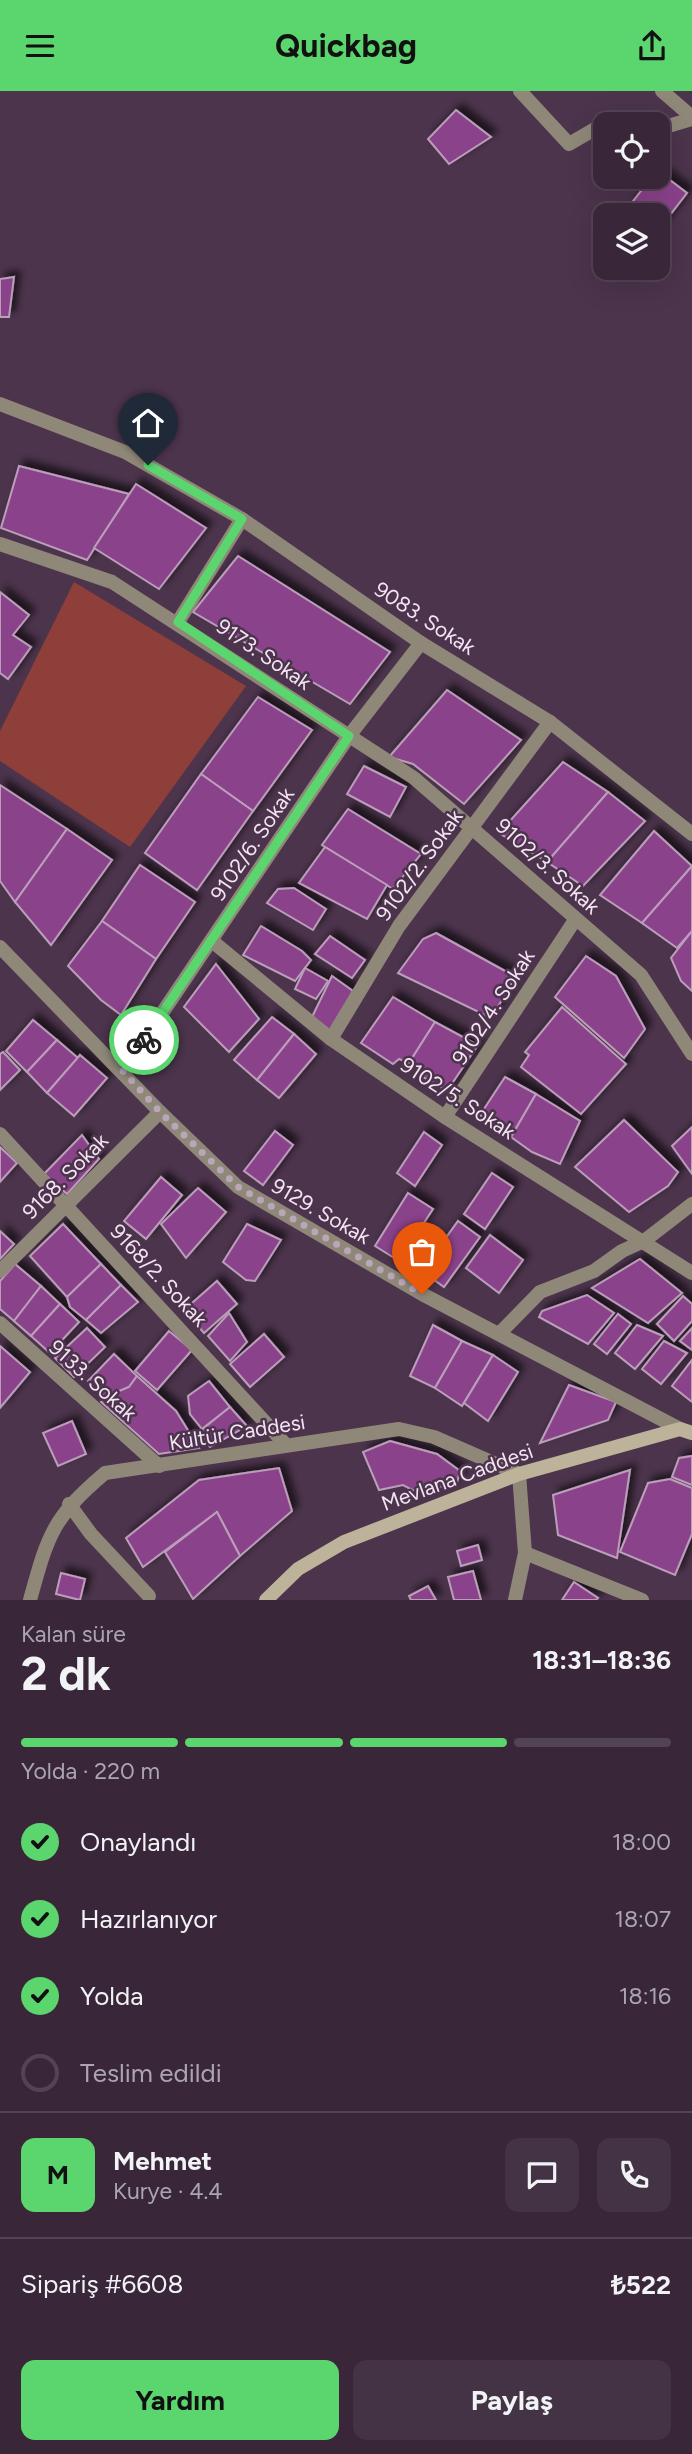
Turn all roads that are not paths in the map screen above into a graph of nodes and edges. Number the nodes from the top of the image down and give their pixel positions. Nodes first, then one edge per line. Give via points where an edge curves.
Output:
1 (520, 91) edge
2 (662, 91) edge
3 (692, 118) edge
4 (670, 125) edge
5 (593, 132) edge
6 (0, 404) edge
7 (242, 519) junction
8 (0, 544) edge
9 (178, 622) junction
10 (421, 643) junction
11 (550, 722) junction
12 (349, 736) junction
13 (472, 827) junction
14 (692, 834) edge
15 (575, 919) junction
16 (212, 941) junction
17 (0, 947) edge
18 (331, 1039) junction
19 (692, 1053) edge
20 (123, 1071) junction
21 (160, 1112) junction
22 (445, 1117) junction
23 (0, 1134) edge
24 (66, 1204) junction
25 (692, 1204) edge
26 (644, 1241) junction
27 (0, 1271) edge
28 (692, 1273) edge
29 (0, 1323) edge
30 (500, 1333) junction
31 (686, 1431) edge
32 (286, 1445) junction
33 (159, 1467) junction
34 (519, 1474) junction
35 (69, 1504) junction
36 (525, 1553) junction
37 (149, 1596) dead end
38 (30, 1600) edge
39 (266, 1600) edge
40 (515, 1600) edge
41 (642, 1600) edge

1 - 5 street via 569,144
2 - 3 street
3 - 4 street
6 - 7 street, 9083. Sokak via 125,452
7 - 9 street
7 - 10 street, 9083. Sokak
8 - 9 street, 9173. Sokak via 112,582
9 - 12 street, 9173. Sokak
10 - 11 street, 9083. Sokak
10 - 12 street, 9102/6. Sokak
11 - 13 street, 9102/2. Sokak
11 - 14 street, 9083. Sokak
12 - 13 street, 9102/3. Sokak via 414,778
12 - 16 street, 9102/6. Sokak
13 - 15 street, 9102/3. Sokak
13 - 18 street, 9102/2. Sokak via 399,926
15 - 19 street, 9102/3. Sokak via 641,975
15 - 22 street, 9102/4. Sokak
16 - 18 street, 9102/5. Sokak
16 - 20 street, 9102/6. Sokak
17 - 20 street, 9129. Sokak
18 - 22 street, 9102/5. Sokak
20 - 21 street, 9129. Sokak
21 - 24 street, 9168. Sokak
21 - 30 street, 9129. Sokak via 238,1187 422,1294
22 - 26 street, 9102/5. Sokak
23 - 24 street, 9168/2. Sokak
24 - 27 street, 9168. Sokak
24 - 32 street, 9168/2. Sokak
25 - 26 street
26 - 28 street, 9102/5. Sokak
26 - 30 street via 594,1271 540,1292
29 - 33 street, 9133. Sokak
30 - 31 street, 9129. Sokak
31 - 34 main road, Mevlana Caddesi
32 - 33 street, Kültür Caddesi
32 - 34 street, Kültür Caddesi via 399,1429 434,1437
33 - 35 street, Kültür Caddesi via 105,1473
34 - 36 street
34 - 39 main road, Mevlana Caddesi via 344,1542 298,1569
35 - 37 street
35 - 38 street, Kültür Caddesi via 47,1539
36 - 40 street
36 - 41 street

